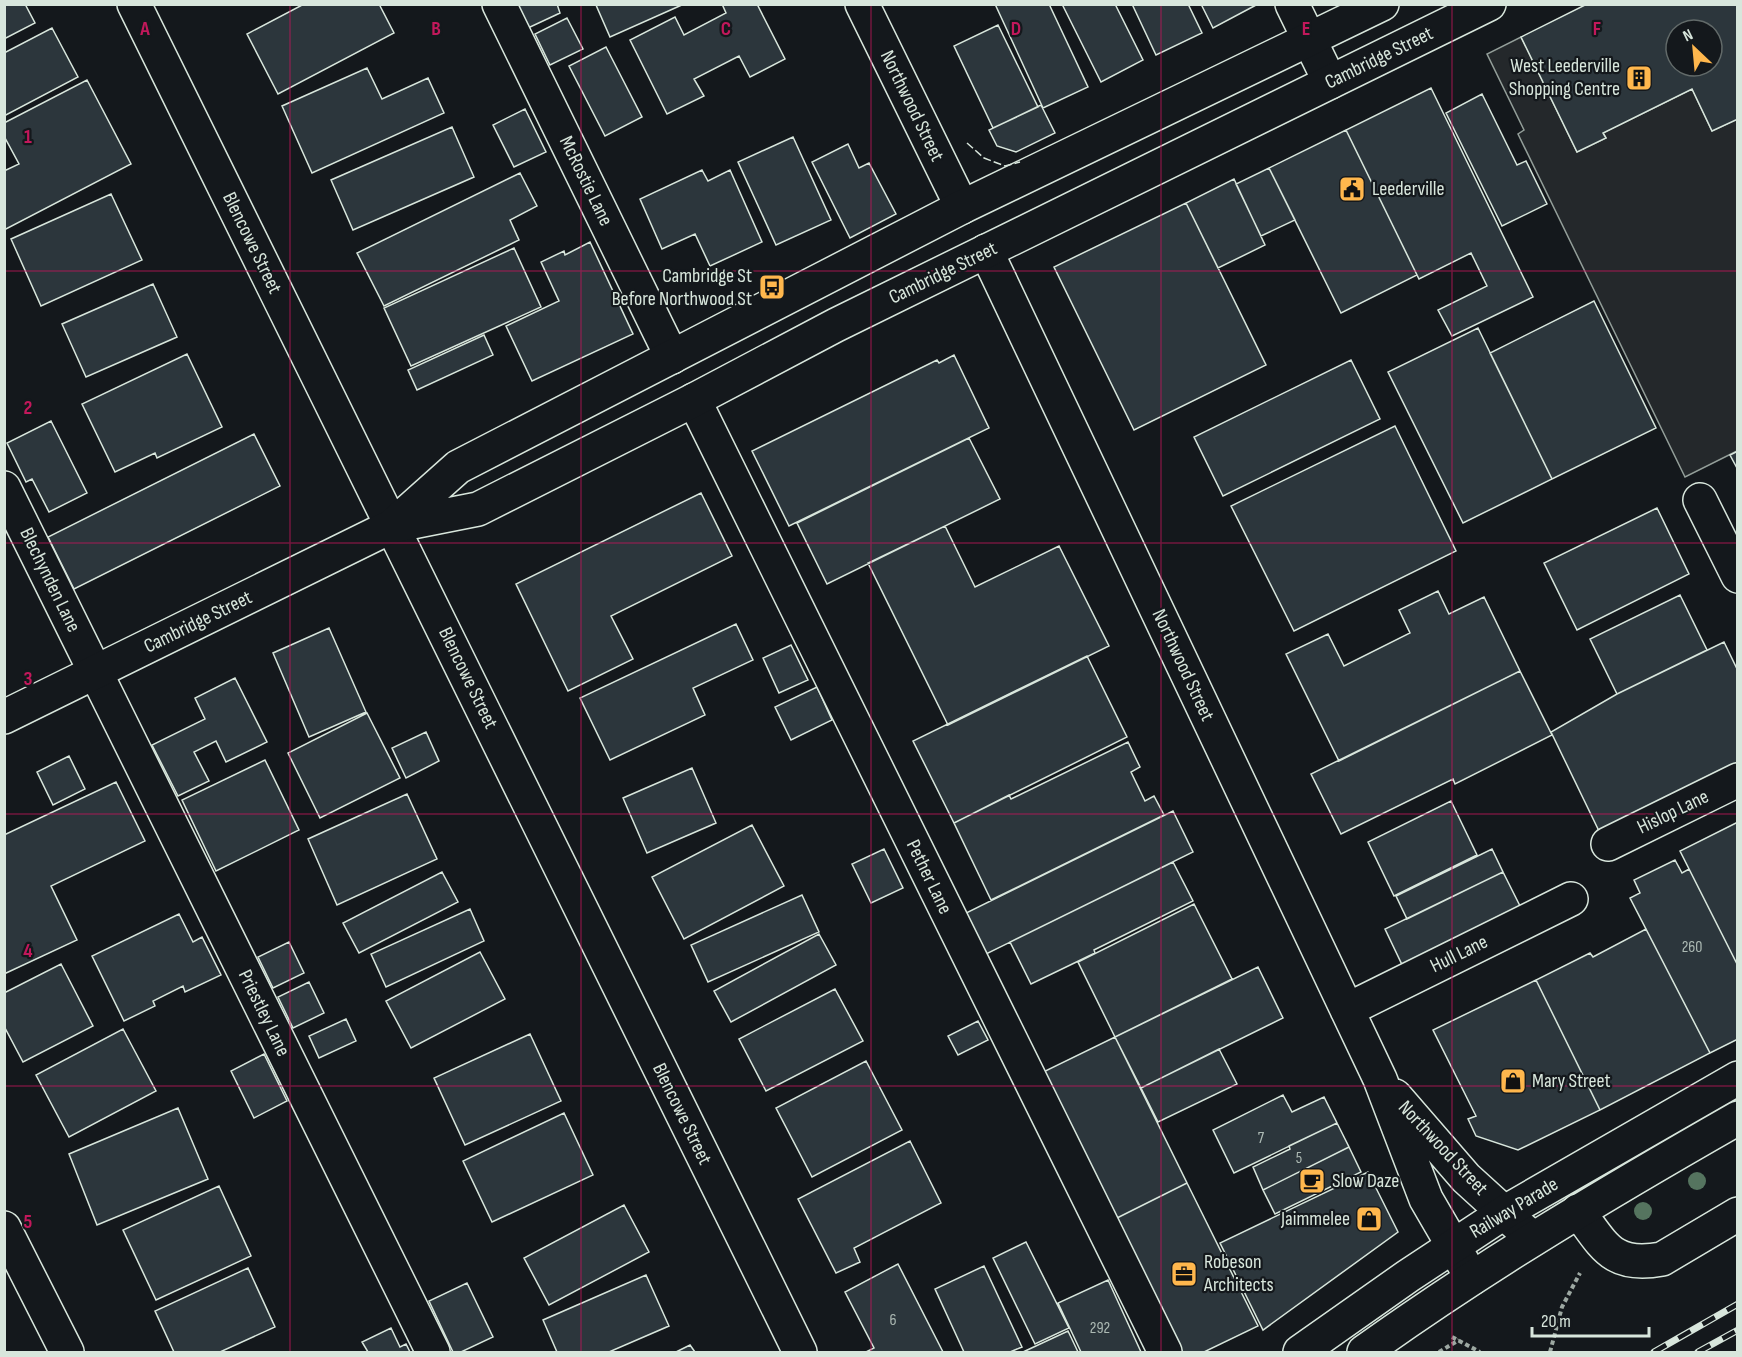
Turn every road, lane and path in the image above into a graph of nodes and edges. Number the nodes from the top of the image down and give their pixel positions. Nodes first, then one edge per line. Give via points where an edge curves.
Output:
1 (134, 4) edge
2 (499, 4) edge
3 (862, 4) edge
4 (1292, 4) edge
5 (1382, 4) edge
6 (1489, 4) edge
7 (1309, 40) junction
8 (1330, 82) junction
9 (1170, 162) junction
10 (962, 207) junction
11 (986, 251) junction
12 (672, 357) junction
13 (694, 400) junction
14 (4, 488) edge
15 (1700, 500) dead end
16 (392, 526) junction
17 (1737, 576) edge
18 (95, 673) junction
19 (4, 717) edge
20 (1737, 780) edge
21 (1608, 844) dead end
22 (1571, 898) dead end
23 (1347, 1010) junction
24 (1737, 1078) edge
25 (1380, 1079) junction
26 (1737, 1118) edge
27 (1505, 1212) junction
28 (1578, 1212) junction
29 (1737, 1214) edge
30 (4, 1228) edge
31 (1533, 1239) junction
32 (1453, 1246) junction
33 (1586, 1267) dead end
34 (1472, 1278) junction
35 (67, 1353) edge
36 (433, 1353) edge
37 (800, 1353) edge
38 (1165, 1353) edge
39 (1300, 1353) edge
40 (1364, 1353) edge
41 (1439, 1353) edge
42 (1480, 1353) edge
43 (1550, 1353) edge

1 - 16 main road, Blencowe Street
2 - 12 main road, McRostie Lane
3 - 10 main road, Northwood Street
4 - 7 main road
5 - 7 main road, Cambridge Street
6 - 8 main road, Cambridge Street
7 - 8 main road
7 - 10 main road, Cambridge Street
8 - 9 main road, Cambridge Street
9 - 10 main road via 1137,165 1081,183 1001,222 970,215
9 - 11 main road, Cambridge Street
10 - 12 main road, Cambridge Street
11 - 13 main road, Cambridge Street
11 - 23 main road, Northwood Street
12 - 16 main road, Cambridge Street via 458,467
13 - 16 main road, Cambridge Street via 478,508
13 - 38 main road, Pether Lane
14 - 18 main road, Blechynden Lane
15 - 17 main road
16 - 18 main road, Cambridge Street
16 - 37 main road, Blencowe Street
18 - 19 main road, Cambridge Street
18 - 36 main road, Priestley Lane
20 - 21 main road, Hislop Lane
22 - 23 main road, Hull Lane
23 - 25 main road, Northwood Street
24 - 27 main road, Railway Parade
25 - 27 main road, Northwood Street via 1466,1178
25 - 32 main road, Northwood Street via 1426,1199
26 - 28 main road, Railway Parade
27 - 31 main road, Northwood Street
27 - 32 main road, Railway Parade
28 - 29 main road via 1607,1251 1633,1261 1662,1259
28 - 31 main road, Railway Parade
30 - 35 main road
31 - 34 main road, Railway Parade
32 - 34 main road, Northwood Street
32 - 39 main road, Railway Parade
33 - 43 path via 1562,1307
34 - 40 main road, Railway Parade
41 - 42 path via 1460,1340

